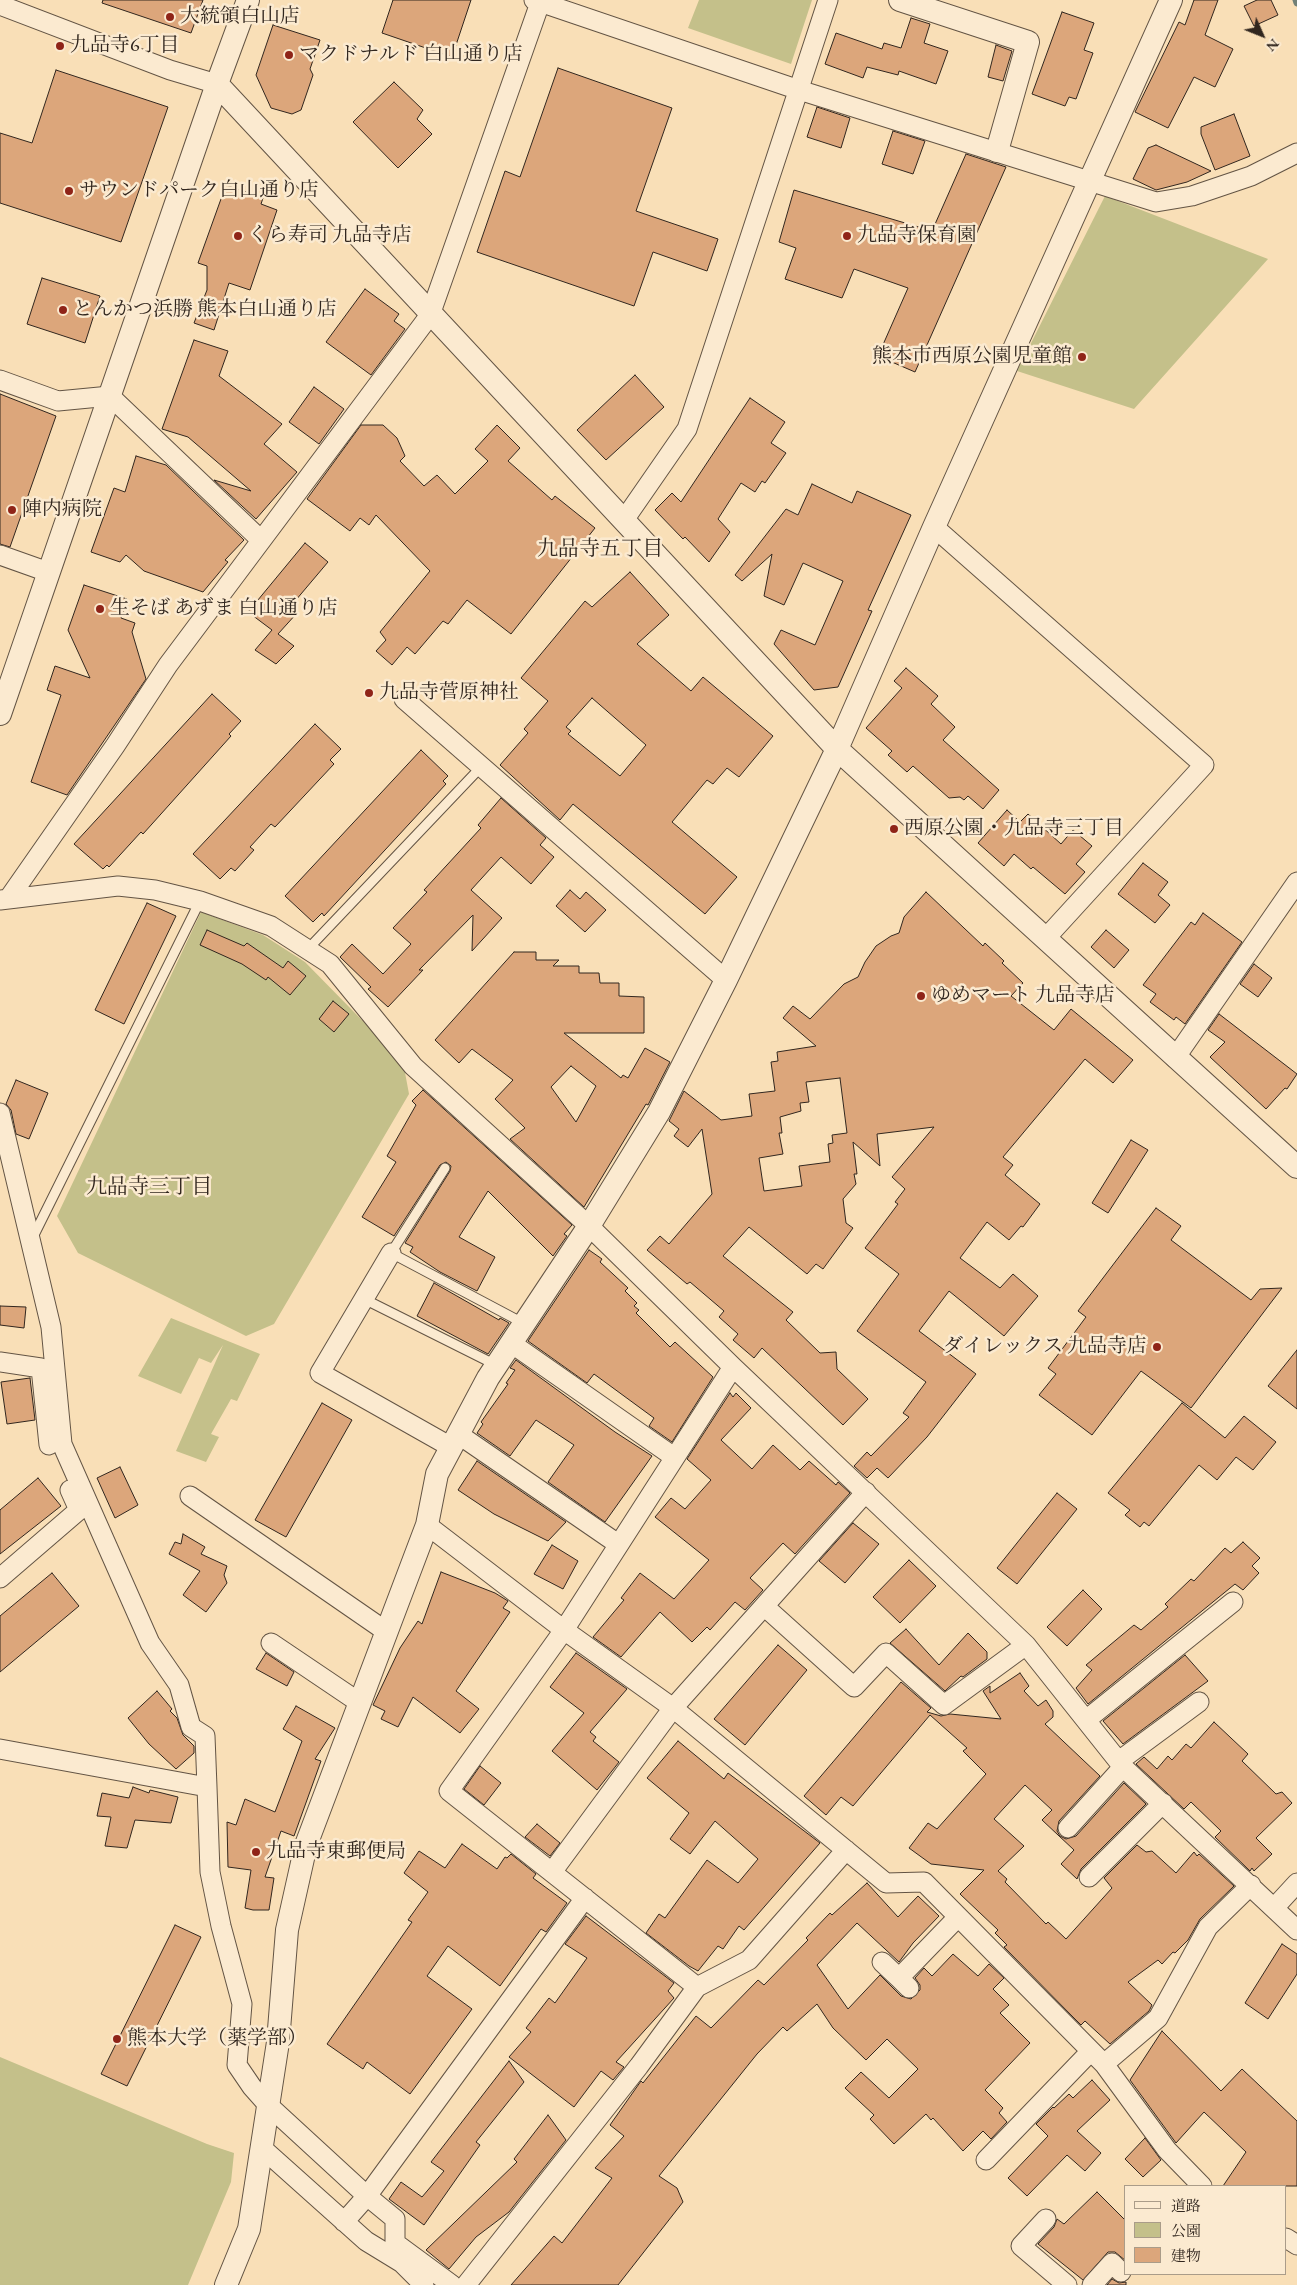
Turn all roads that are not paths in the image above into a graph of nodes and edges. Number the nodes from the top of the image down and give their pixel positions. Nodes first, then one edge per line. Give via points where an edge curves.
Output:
1 (248, 0) edge
2 (828, 0) edge
3 (900, 0) edge
4 (1171, 0) edge
5 (539, 1) edge
6 (0, 5) edge
7 (217, 84) junction
8 (799, 90) junction
9 (996, 151) junction
10 (1297, 153) edge
11 (1091, 180) junction
12 (430, 315) junction
13 (0, 380) edge
14 (110, 396) junction
15 (624, 520) junction
16 (934, 527) junction
17 (261, 540) junction
18 (0, 555) edge
19 (48, 572) junction
20 (404, 699) dead end
21 (0, 714) edge
22 (837, 749) junction
23 (481, 767) junction
24 (1297, 882) edge
25 (4, 899) edge
26 (200, 901) junction
27 (1045, 939) junction
28 (307, 950) junction
29 (726, 980) junction
30 (1175, 1058) junction
31 (0, 1114) edge
32 (1297, 1167) edge
33 (445, 1168) dead end
34 (589, 1226) junction
35 (32, 1239) junction
36 (391, 1253) junction
37 (364, 1299) junction
38 (524, 1324) junction
39 (511, 1343) junction
40 (0, 1362) edge
41 (496, 1365) junction
42 (733, 1367) junction
43 (454, 1441) junction
44 (674, 1457) junction
45 (866, 1492) junction
46 (190, 1496) dead end
47 (427, 1525) junction
48 (618, 1544) junction
49 (0, 1578) edge
50 (1233, 1602) dead end
51 (764, 1606) junction
52 (564, 1630) junction
53 (387, 1632) junction
54 (271, 1643) dead end
55 (1026, 1645) junction
56 (1199, 1702) dead end
57 (360, 1703) junction
58 (673, 1708) junction
59 (1086, 1720) junction
60 (0, 1749) edge
61 (1121, 1764) junction
62 (207, 1787) junction
63 (1163, 1803) junction
64 (1068, 1828) dead end
65 (846, 1850) junction
66 (552, 1872) junction
67 (1089, 1877) dead end
68 (1297, 1883) edge
69 (1251, 1885) junction
70 (585, 1898) junction
71 (1274, 1908) junction
72 (958, 1916) junction
73 (1297, 1930) edge
74 (882, 1962) dead end
75 (697, 1987) junction
76 (1098, 2057) junction
77 (268, 2105) junction
78 (262, 2148) junction
79 (986, 2160) dead end
80 (1201, 2185) edge
81 (367, 2196) junction
82 (1046, 2219) dead end
83 (344, 2222) junction
84 (1121, 2272) dead end
85 (226, 2285) edge
86 (424, 2285) edge
87 (452, 2285) edge
88 (466, 2285) edge
89 (1067, 2285) edge
90 (1092, 2285) edge

1 - 7 street
2 - 8 street
3 - 9 street via 1028,42
4 - 11 street
5 - 8 street
5 - 12 street
6 - 7 street via 170,70
7 - 12 street
7 - 14 street
8 - 9 street
8 - 15 street via 687,429
9 - 11 street
10 - 11 street via 1251,176 1192,196 1156,202
11 - 16 street
12 - 15 street
12 - 17 street
13 - 14 street via 58,401
14 - 17 street
14 - 19 street
15 - 22 street
16 - 22 street
16 - 27 street via 1204,765
17 - 25 street via 168,665 115,746
18 - 19 street
19 - 21 street
20 - 23 street
22 - 27 street
22 - 29 street
23 - 28 lane
23 - 29 street
24 - 30 street
25 - 26 street via 118,886 155,890
26 - 28 street via 271,926
26 - 35 lane
27 - 30 street
28 - 34 street via 330,964 413,1066
29 - 34 street via 658,1112
30 - 32 street
31 - 35 street
33 - 36 lane
34 - 38 street
34 - 42 street
35 - 62 street via 51,1327 62,1444 150,1643 179,1685 191,1727 205,1736
36 - 37 street
36 - 38 lane
37 - 41 lane
37 - 43 street via 320,1373
38 - 39 street
39 - 41 street
39 - 44 street
40 - 49 street via 41,1368 49,1445 79,1510
41 - 43 street
42 - 44 street
42 - 45 street
43 - 47 street via 437,1474
43 - 48 street
44 - 48 street
45 - 51 street
45 - 55 street
46 - 53 street
47 - 52 street
47 - 53 street
48 - 52 street
50 - 59 street
51 - 55 street via 854,1687 886,1653 944,1705
51 - 58 street
52 - 58 street
52 - 66 street via 449,1791
53 - 57 street
54 - 57 street
55 - 59 street
56 - 61 street
57 - 77 street via 306,1845 287,1930 278,2042
58 - 65 street
58 - 66 street
59 - 61 street
60 - 62 street
61 - 63 street
61 - 64 street
62 - 77 street via 210,1872 242,2004 237,2065
63 - 67 street
63 - 69 street
65 - 72 street via 886,1883 924,1882
65 - 75 street via 749,1960
66 - 70 street
68 - 71 street
69 - 71 street
69 - 76 street via 1208,1927 1158,2018
70 - 75 street
70 - 81 street
71 - 73 street
72 - 74 street via 904,1983
72 - 76 street
75 - 88 street via 639,2066
76 - 79 street
76 - 80 street via 1167,2150
77 - 78 street
77 - 81 street
78 - 83 street
78 - 85 street via 249,2229
81 - 83 street
81 - 87 street via 395,2219 396,2243
82 - 89 street via 1021,2246
83 - 86 street via 366,2241 402,2263
84 - 90 street via 1112,2263

